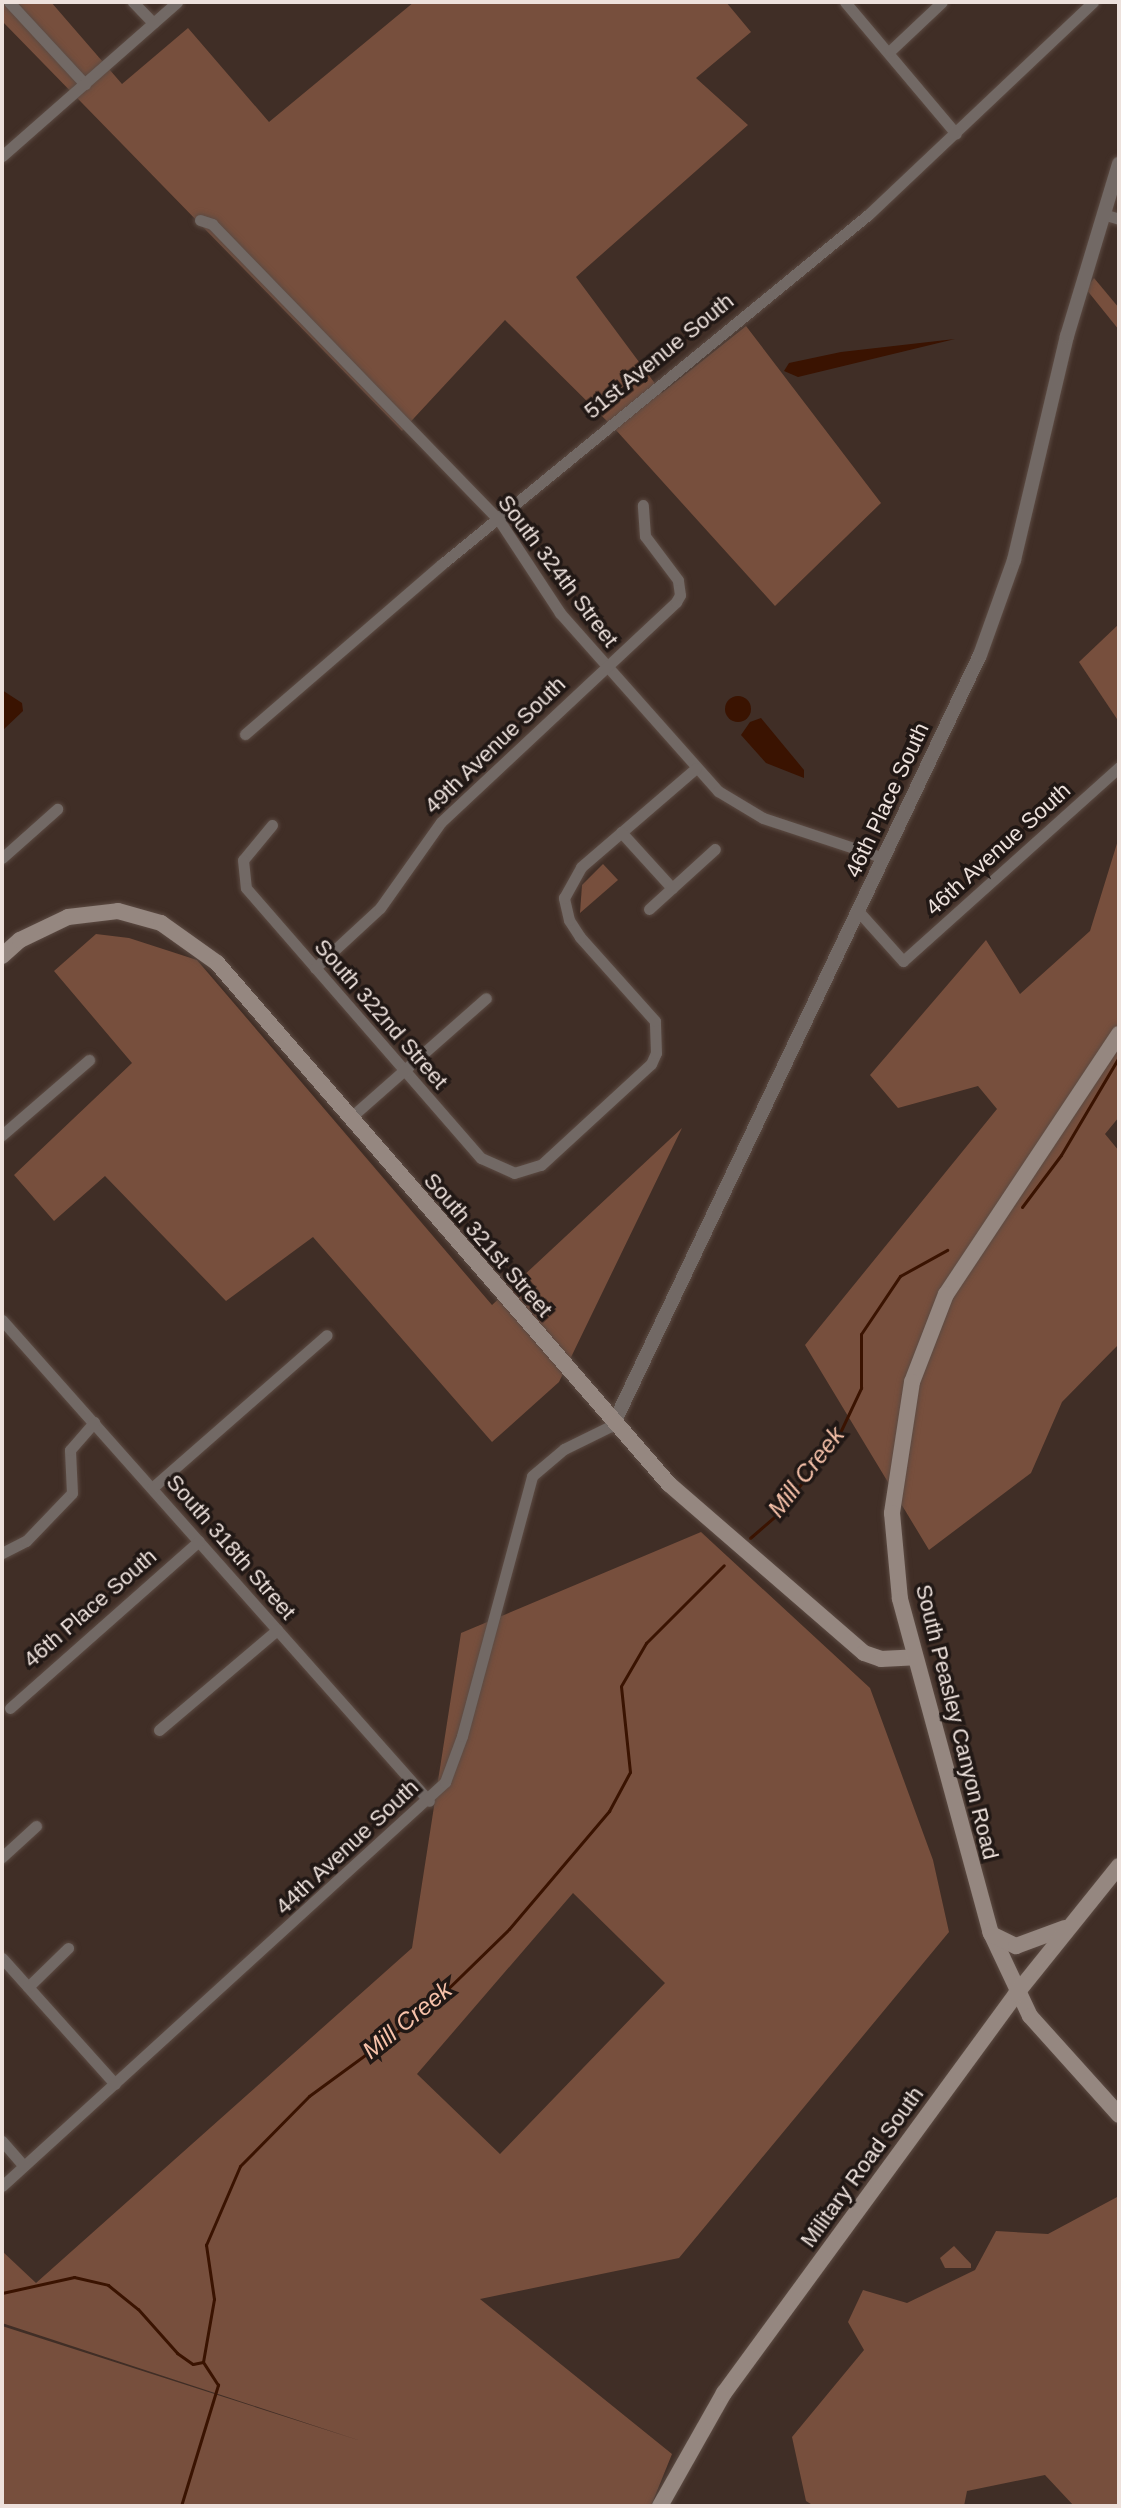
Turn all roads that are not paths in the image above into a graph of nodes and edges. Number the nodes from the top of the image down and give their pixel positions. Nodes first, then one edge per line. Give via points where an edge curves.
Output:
1 (9, 2) edge
2 (133, 2) edge
3 (177, 2) edge
4 (845, 2) edge
5 (942, 2) edge
6 (1093, 2) edge
7 (153, 23) junction
8 (890, 51) junction
9 (85, 84) junction
10 (956, 134) junction
11 (2, 156) edge
12 (1119, 164) edge
13 (1103, 214) junction
14 (1119, 219) edge
15 (200, 220) dead end
16 (643, 505) dead end
17 (499, 520) junction
18 (606, 666) junction
19 (245, 734) dead end
20 (1119, 767) edge
21 (696, 768) junction
22 (57, 809) dead end
23 (272, 825) dead end
24 (621, 832) junction
25 (715, 849) dead end
26 (2, 858) edge
27 (884, 858) junction
28 (672, 888) junction
29 (649, 909) dead end
30 (859, 912) junction
31 (2, 956) edge
32 (315, 968) junction
33 (486, 998) dead end
34 (1119, 1034) edge
35 (89, 1060) dead end
36 (403, 1072) junction
37 (350, 1118) junction
38 (2, 1135) edge
39 (2, 1320) edge
40 (327, 1335) dead end
41 (94, 1422) junction
42 (613, 1425) junction
43 (152, 1488) junction
44 (199, 1541) junction
45 (2, 1553) edge
46 (277, 1630) junction
47 (915, 1657) junction
48 (10, 1708) dead end
49 (159, 1730) dead end
50 (429, 1801) junction
51 (36, 1826) dead end
52 (2, 1857) edge
53 (1119, 1866) edge
54 (1073, 1923) junction
55 (991, 1934) junction
56 (68, 1948) dead end
57 (2, 1958) edge
58 (28, 1987) junction
59 (1016, 1994) junction
60 (115, 2084) junction
61 (1119, 2115) edge
62 (2, 2141) edge
63 (24, 2166) junction
64 (2, 2186) edge
65 (660, 2506) edge

1 - 9 street
2 - 7 street
3 - 7 street
4 - 8 street
5 - 8 street
6 - 10 street, 51st Avenue South
7 - 9 street
8 - 10 street
9 - 11 street
10 - 17 street, 51st Avenue South via 869,214
12 - 13 street, 46th Place South
13 - 14 street
13 - 27 street, 46th Place South via 1051,399 1009,580 980,655
15 - 17 street, South 324th Street via 212,224
16 - 18 street, 49th Avenue South via 645,536 671,568 680,595
17 - 18 street, South 324th Street via 560,613
17 - 19 street, 51st Avenue South
18 - 21 street, South 324th Street
18 - 32 street, 49th Avenue South via 441,822 380,908
20 - 30 street, 46th Avenue South via 903,961
21 - 24 street
21 - 27 street, South 324th Street via 745,810
22 - 26 street
23 - 32 street, South 322nd Street via 243,860 246,888
24 - 28 street
24 - 36 street, South 322nd Street via 571,878 564,904 580,937 655,1021 658,1044 651,1064 541,1165 514,1173 481,1158
25 - 28 street
27 - 30 street, 46th Place South
28 - 29 street
30 - 42 street, 46th Place South
31 - 37 main road, South 321st Street via 20,940 92,911 118,911 161,923 217,963
32 - 36 street, South 322nd Street
33 - 36 street
34 - 47 main road, South Peasley Canyon Road via 961,1268 912,1382 892,1513 900,1599
35 - 38 street
36 - 37 street
37 - 42 main road, South 321st Street
39 - 41 street, South 318th Street
40 - 43 street
41 - 43 street, South 318th Street
41 - 45 street via 70,1450 72,1493 26,1541
42 - 47 main road, South 321st Street via 669,1484 864,1653 881,1659
42 - 50 street, 44th Avenue South via 564,1449 532,1476 455,1760
43 - 44 street, South 318th Street
44 - 46 street, South 318th Street
44 - 48 street, 46th Place South
46 - 49 street
46 - 50 street, South 318th Street
47 - 55 main road, South Peasley Canyon Road
50 - 60 street, 44th Avenue South
51 - 52 street
53 - 54 main road, Military Road South
54 - 55 main road via 1029,1945 1009,1945
54 - 59 main road, Military Road South
55 - 59 main road, South Peasley Canyon Road
56 - 58 street
57 - 58 street
58 - 60 street
59 - 61 main road, South Peasley Canyon Road via 1046,2036
59 - 65 main road, Military Road South via 714,2406
60 - 63 street, 44th Avenue South
62 - 63 street
63 - 64 street, 44th Avenue South

